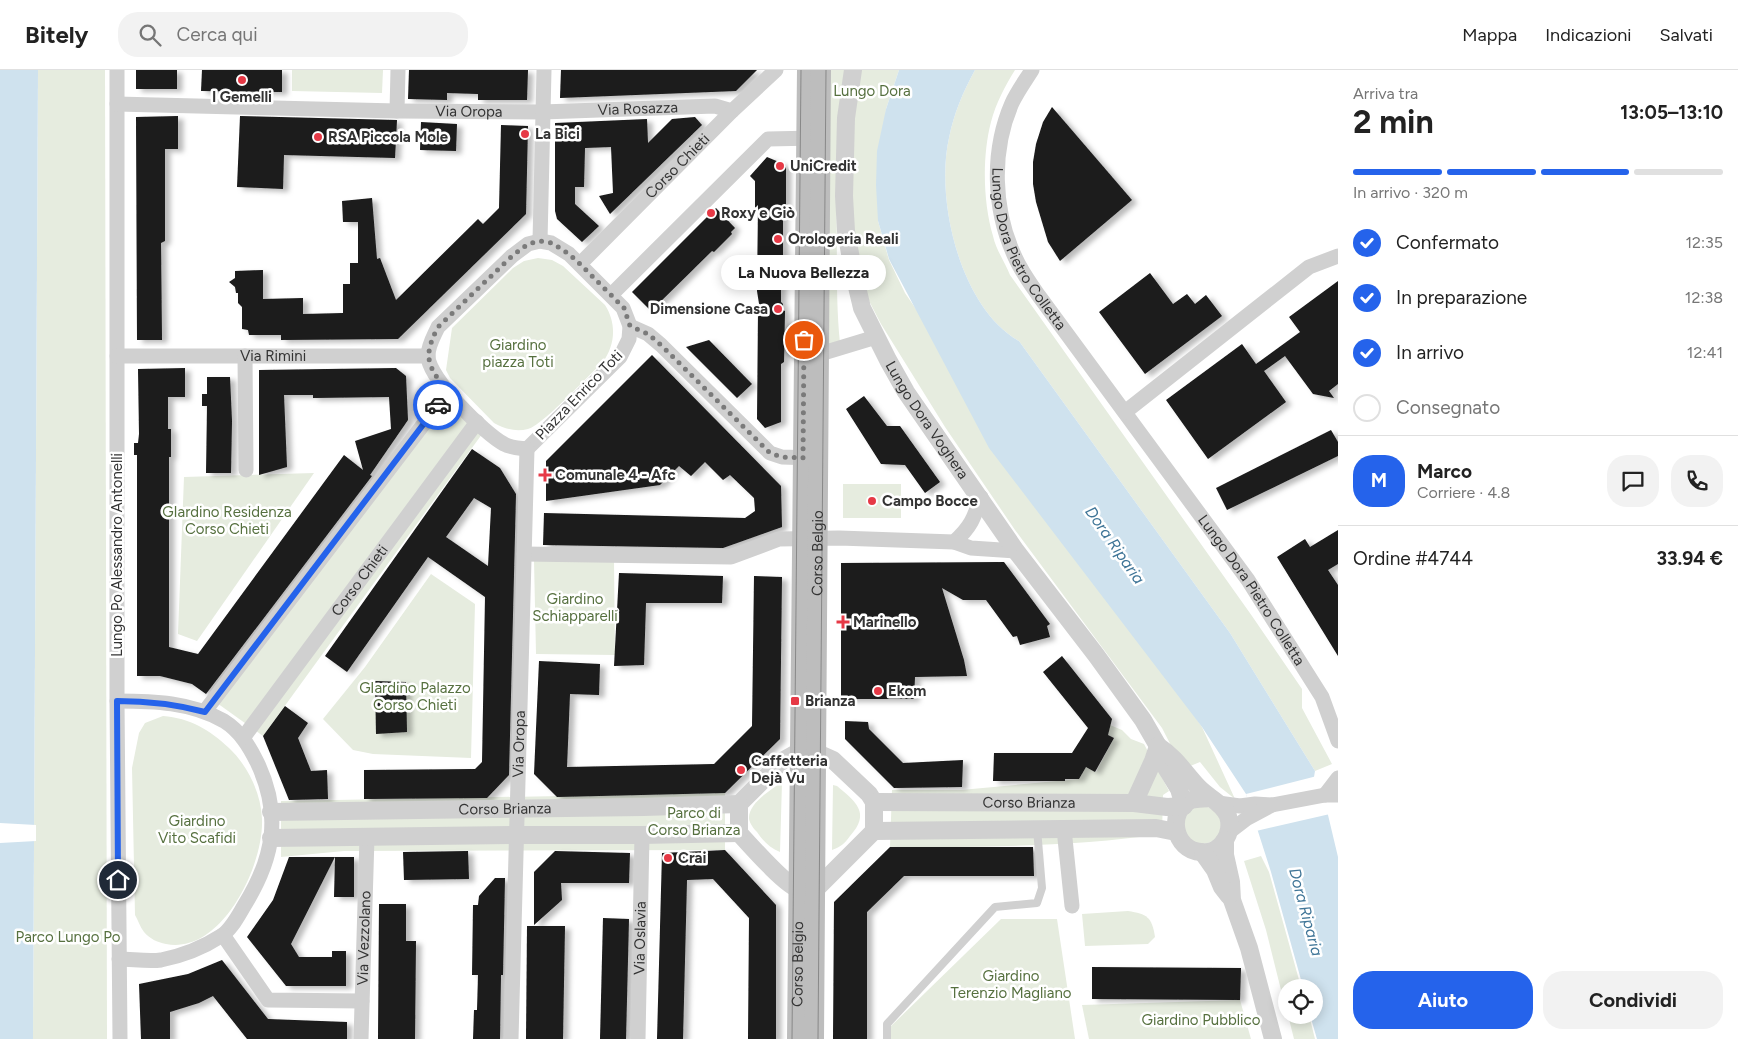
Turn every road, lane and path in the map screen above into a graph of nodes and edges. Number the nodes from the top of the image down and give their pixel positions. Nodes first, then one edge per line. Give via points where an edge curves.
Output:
1 (117, 70) edge
2 (398, 70) edge
3 (544, 70) edge
4 (776, 70) edge
5 (807, 70) edge
6 (821, 70) edge
7 (853, 70) edge
8 (1032, 70) edge
9 (117, 104) junction
10 (397, 111) junction
11 (542, 112) junction
12 (732, 112) junction
13 (814, 138) junction
14 (540, 241) junction
15 (1338, 256) edge
16 (580, 264) junction
17 (611, 295) junction
18 (630, 326) junction
19 (876, 337) junction
20 (117, 356) junction
21 (245, 356) junction
22 (428, 356) junction
23 (812, 357) junction
24 (448, 392) junction
25 (1125, 412) junction
26 (477, 422) junction
27 (527, 448) junction
28 (810, 458) junction
29 (246, 470) dead end
30 (980, 497) junction
31 (810, 538) junction
32 (954, 542) junction
33 (1016, 550) junction
34 (524, 554) junction
35 (1322, 697) junction
36 (117, 701) junction
37 (205, 712) junction
38 (1338, 712) edge
39 (243, 738) junction
40 (1338, 741) edge
41 (1158, 746) junction
42 (808, 752) junction
43 (1338, 778) edge
44 (1332, 795) edge
45 (1214, 801) junction
46 (874, 802) junction
47 (1134, 803) junction
48 (739, 804) junction
49 (1184, 806) junction
50 (517, 808) junction
51 (1251, 811) junction
52 (271, 812) junction
53 (1037, 829) junction
54 (1064, 829) junction
55 (874, 831) junction
56 (1176, 832) junction
57 (739, 833) junction
58 (516, 835) junction
59 (642, 836) junction
60 (1227, 836) junction
61 (367, 837) junction
62 (271, 838) junction
63 (1203, 853) junction
64 (807, 890) junction
65 (1232, 900) junction
66 (1072, 906) dead end
67 (223, 935) junction
68 (119, 959) junction
69 (362, 1001) junction
70 (120, 1039) edge
71 (361, 1039) edge
72 (511, 1039) edge
73 (638, 1039) edge
74 (797, 1039) edge
75 (814, 1039) edge
76 (887, 1039) edge
77 (1273, 1039) edge

1 - 9 street, Lungo Po Alessandro Antonelli
2 - 10 street
3 - 11 street
4 - 12 street, Corso Chieti
5 - 13 main road, Corso Belgio
6 - 13 main road, Corso Belgio
7 - 19 street, Lungo Dora Voghera via 846,118 846,231 862,308
8 - 25 street, Lungo Dora Pietro Colletta via 1012,103 1000,143 998,198 1004,224 1024,274
9 - 10 street, Via Oropa
9 - 20 street, Lungo Po Alessandro Antonelli
10 - 11 street, Via Oropa
11 - 12 street, Via Rosazza via 715,106
11 - 14 street
12 - 16 street, Corso Chieti
13 - 17 street via 768,139
13 - 23 main road, Corso Belgio
14 - 16 street via 552,243
14 - 22 street via 528,244 512,256 438,327
15 - 25 street via 1309,267
16 - 17 street
17 - 18 street via 624,308
18 - 27 street, Piazza Enrico Toti via 629,339 620,357
18 - 28 street via 648,334 661,345 770,453
19 - 23 street
19 - 30 street, Lungo Dora Voghera via 906,392
20 - 21 street, Via Rimini
20 - 36 street, Lungo Po Alessandro Antonelli
21 - 22 street, Via Rimini
21 - 29 street
22 - 24 street, Piazza Enrico Toti via 431,369
23 - 28 main road, Corso Belgio
24 - 26 street, Piazza Enrico Toti
24 - 37 street
25 - 35 street, Lungo Dora Pietro Colletta via 1248,580
26 - 27 street, Piazza Enrico Toti via 504,444
26 - 39 street, Corso Chieti
27 - 34 street, Via Oropa
28 - 31 main road, Corso Belgio
30 - 32 street via 970,527
30 - 33 street, Lungo Dora Voghera
31 - 32 street
31 - 34 street, Corso Belgio via 780,538 731,557
31 - 42 main road, Corso Belgio
32 - 33 street via 971,548
33 - 41 street, Lungo Dora Voghera via 1096,655
34 - 50 street, Via Oropa
35 - 38 street, Lungo Dora Pietro Colletta
35 - 40 street, Lungo Dora Pietro Colletta
36 - 37 street via 173,704
36 - 68 street, Lungo Po Alessandro Antonelli
37 - 39 street via 226,722
39 - 52 street via 262,773
41 - 45 street, Lungo Dora Voghera via 1172,756 1198,788
41 - 47 street
41 - 49 street, Lungo Dora Voghera via 1162,761 1179,788
42 - 46 street via 833,760
42 - 48 street via 782,761
42 - 64 main road, Corso Belgio
43 - 44 street
44 - 51 street
45 - 49 street via 1192,800
45 - 51 street
45 - 60 street, Lungo Dora Voghera via 1228,815
46 - 47 street, Corso Brianza
46 - 55 street
47 - 49 street, Corso Brianza via 1167,808
48 - 50 street, Corso Brianza
48 - 57 street
49 - 56 street via 1175,822
50 - 52 street, Corso Brianza
50 - 58 street, Via Oropa
51 - 60 street
52 - 62 street
53 - 54 street, Corso Brianza
53 - 55 street, Corso Brianza
53 - 76 lane via 1042,888 1037,903 995,907 887,1024
54 - 56 street, Corso Brianza via 1156,828
54 - 66 street
55 - 64 street
56 - 63 street, Lungo Dora Voghera via 1186,847
57 - 59 street, Corso Brianza
57 - 64 street via 780,875
58 - 59 street, Corso Brianza
58 - 61 street, Corso Brianza
58 - 72 street, Via Oropa
59 - 73 street, Via Oslavia
60 - 63 street via 1219,847
60 - 65 street, Lungo Dora Voghera via 1225,855
61 - 62 street, Corso Brianza
61 - 69 street, Via Vezzolano
62 - 67 street via 254,890
63 - 65 street, Lungo Dora Voghera
64 - 74 main road, Corso Belgio
64 - 75 main road, Corso Belgio
65 - 77 street, Lungo Dora Voghera via 1249,948
67 - 68 street via 193,951 160,960
67 - 69 street via 268,1000
68 - 70 street, Lungo Po Alessandro Antonelli
69 - 71 street, Via Vezzolano

